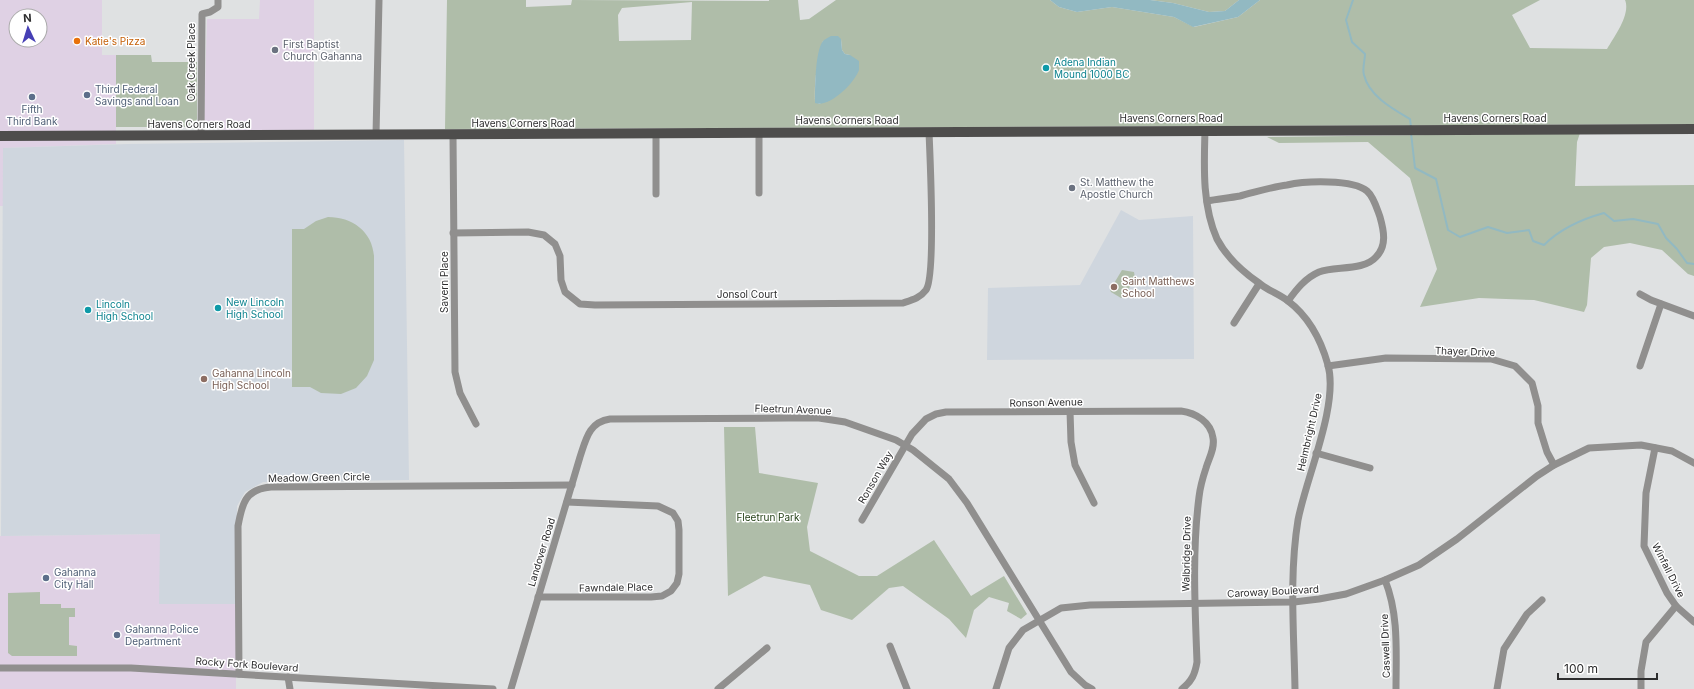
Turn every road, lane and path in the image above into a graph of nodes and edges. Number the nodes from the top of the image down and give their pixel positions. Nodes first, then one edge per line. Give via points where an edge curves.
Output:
1 (218, 0) edge
2 (379, 0) edge
3 (1694, 129) edge
4 (1205, 130) junction
5 (930, 132) junction
6 (759, 133) junction
7 (656, 134) junction
8 (376, 135) junction
9 (453, 135) junction
10 (0, 136) edge
11 (201, 136) junction
12 (759, 193) dead end
13 (656, 194) dead end
14 (1207, 201) junction
15 (454, 233) junction
16 (1259, 284) junction
17 (1640, 294) dead end
18 (1288, 301) junction
19 (1661, 304) junction
20 (1694, 316) edge
21 (1234, 323) dead end
22 (1328, 366) junction
23 (1640, 366) dead end
24 (1070, 411) junction
25 (1200, 416) joint
26 (596, 423) joint
27 (476, 424) dead end
28 (905, 445) junction
29 (1655, 448) junction
30 (1316, 454) junction
31 (1694, 463) edge
32 (1554, 465) junction
33 (1370, 468) dead end
34 (572, 485) junction
35 (567, 502) junction
36 (1094, 503) dead end
37 (862, 520) dead end
38 (1385, 580) junction
39 (538, 597) junction
40 (1542, 600) dead end
41 (1294, 602) junction
42 (1195, 604) junction
43 (1676, 606) junction
44 (1039, 620) junction
45 (1694, 622) edge
46 (890, 646) dead end
47 (767, 648) dead end
48 (0, 668) edge
49 (239, 674) junction
50 (288, 676) junction
51 (400, 686) edge
52 (290, 689) edge
53 (493, 689) edge
54 (511, 689) edge
55 (718, 689) edge
56 (907, 689) edge
57 (996, 689) edge
58 (1092, 689) edge
59 (1182, 689) edge
60 (1295, 689) edge
61 (1396, 689) edge
62 (1497, 689) edge
63 (1641, 689) edge

1 - 11 street, Oak Creek Place via 218,7 202,14
2 - 8 street
3 - 4 main road, Havens Corners Road
4 - 5 main road, Havens Corners Road
4 - 14 street, Helmbright Drive
5 - 6 main road, Havens Corners Road
5 - 15 street, Jonsol Court via 929,283 917,299 903,303 580,304 565,292 561,280 560,256 555,244 544,235 528,232
6 - 7 main road, Havens Corners Road
6 - 12 street
7 - 9 main road, Havens Corners Road
7 - 13 street
8 - 9 main road, Havens Corners Road
8 - 11 main road, Havens Corners Road
9 - 15 street, Savern Place
10 - 11 main road, Havens Corners Road
14 - 16 street, Helmbright Drive via 1209,216 1218,240 1230,258
14 - 18 street via 1287,184 1348,183 1368,191 1376,205 1384,230 1383,244 1375,259 1365,264 1318,272 1302,284
15 - 27 street, Savern Place via 455,372 460,393
16 - 18 street, Helmbright Drive
16 - 21 street
17 - 19 street
18 - 22 street, Helmbright Drive via 1308,322 1319,341
19 - 20 street
19 - 23 street
22 - 30 street, Helmbright Drive via 1329,401
22 - 32 street, Thayer Drive via 1386,358 1491,360 1514,366 1532,383 1538,406 1538,423
24 - 25 street, Ronson Avenue via 1181,411
24 - 28 street, Ronson Avenue via 936,414 926,419
24 - 36 street via 1070,442 1075,465
25 - 42 street, Walbridge Drive via 1214,438 1199,496 1195,543
26 - 28 street, Fleetrun Avenue via 617,419 819,418 845,422
26 - 34 street, Landover Road via 587,436
28 - 37 street, Ronson Way
28 - 44 street, Fleetrun Avenue via 949,479 967,502
29 - 31 street, Caroway Boulevard via 1672,451
29 - 32 street, Caroway Boulevard via 1641,445 1589,448
29 - 43 street, Winfall Drive via 1646,493 1644,546
30 - 33 street
30 - 41 street, Helmbright Drive via 1298,520 1293,560
32 - 38 street, Caroway Boulevard via 1418,565
34 - 35 street, Landover Road
34 - 49 street, Meadow Green Circle via 263,487 256,490 242,504 238,526
35 - 39 street, Landover Road
35 - 39 street, Fawndale Place via 658,506 673,513 678,521 679,530 677,583 671,591 662,596
38 - 41 street, Caroway Boulevard via 1346,594
38 - 61 street, Caswell Drive via 1391,594 1395,616
39 - 54 street, Landover Road
40 - 62 street via 1528,614 1504,649
41 - 42 street, Caroway Boulevard
41 - 60 street, Helmbright Drive
42 - 44 street, Caroway Boulevard via 1090,605 1061,608
42 - 59 street, Walbridge Drive via 1195,673
43 - 45 street, Winfall Drive
43 - 63 street via 1646,642
44 - 57 street, Caroway Boulevard via 1023,630 1009,648
44 - 58 street, Fleetrun Avenue via 1071,672
46 - 56 street
47 - 55 street
48 - 49 street, Rocky Fork Boulevard via 121,667
49 - 50 street, Rocky Fork Boulevard
50 - 51 street, Rocky Fork Boulevard
50 - 52 street
51 - 53 street, Rocky Fork Boulevard

